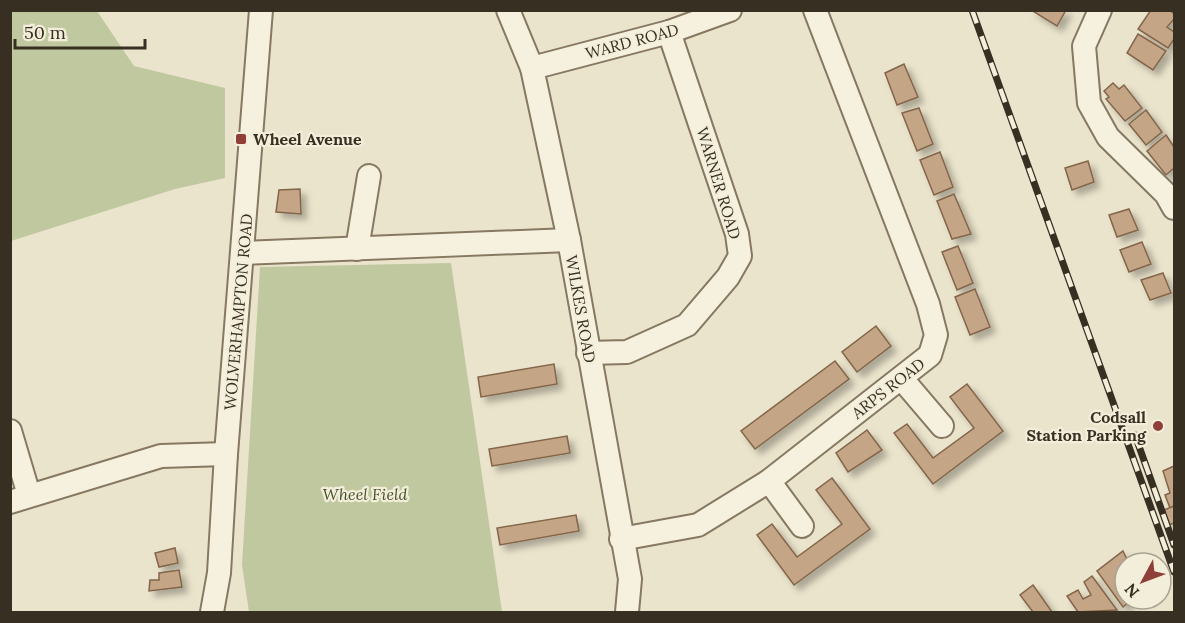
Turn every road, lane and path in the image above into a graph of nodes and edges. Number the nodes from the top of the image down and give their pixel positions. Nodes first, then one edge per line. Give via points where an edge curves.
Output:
1 (261, 10) edge
2 (508, 10) edge
3 (730, 10) edge
4 (815, 10) edge
5 (1100, 10) edge
6 (669, 32) junction
7 (532, 68) junction
8 (369, 176) dead end
9 (1174, 208) edge
10 (569, 240) junction
11 (357, 249) junction
12 (243, 253) junction
13 (588, 353) junction
14 (902, 379) junction
15 (942, 426) dead end
16 (10, 431) edge
17 (226, 454) junction
18 (769, 481) junction
19 (20, 498) edge
20 (802, 526) dead end
21 (621, 539) junction
22 (212, 612) edge
23 (629, 612) edge

1 - 12 street, WOLVERHAMPTON ROAD
2 - 7 street, WILKES ROAD
3 - 6 street, WARD ROAD
4 - 14 street, ARPS ROAD via 928,304 936,335 930,355
5 - 9 street via 1084,46 1089,103 1108,137 1166,194
6 - 7 street, WARD ROAD
6 - 13 street, WARNER ROAD via 737,234 740,256 728,277 687,325 627,352
7 - 10 street, WILKES ROAD
8 - 11 street
10 - 11 street
10 - 13 street, WILKES ROAD
11 - 12 street
12 - 17 street, WOLVERHAMPTON ROAD
13 - 21 street, WILKES ROAD
14 - 15 street
14 - 18 street, ARPS ROAD
16 - 19 street
17 - 19 street via 161,456
17 - 22 street, WOLVERHAMPTON ROAD via 219,573
18 - 20 street
18 - 21 street, ARPS ROAD via 698,525
21 - 23 street, WILKES ROAD via 630,579

